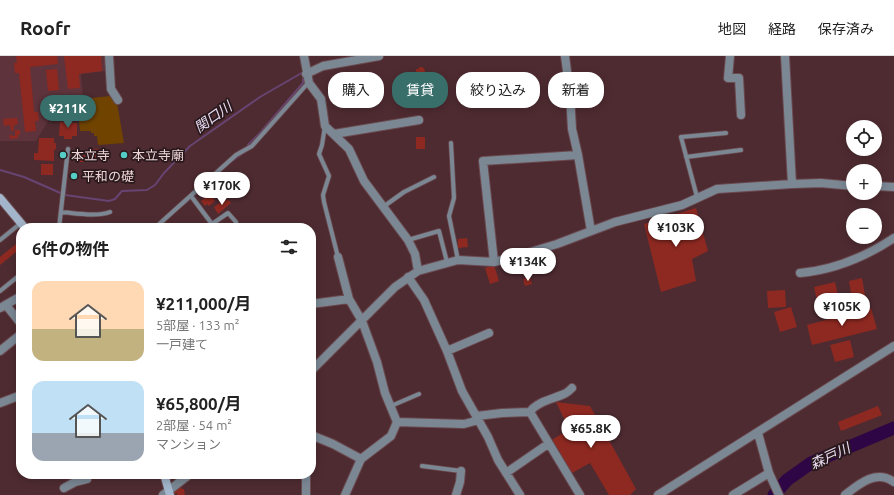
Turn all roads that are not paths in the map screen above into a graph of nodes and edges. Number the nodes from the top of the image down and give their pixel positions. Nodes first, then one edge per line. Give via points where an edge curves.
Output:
1 (109, 56) edge
2 (304, 56) edge
3 (379, 56) edge
4 (565, 56) edge
5 (730, 56) edge
6 (785, 56) edge
7 (306, 70) junction
8 (309, 83) junction
9 (118, 100) dead end
10 (741, 115) dead end
11 (419, 120) dead end
12 (325, 126) junction
13 (726, 133) dead end
14 (334, 134) junction
15 (451, 143) dead end
16 (68, 149) dead end
17 (741, 150) dead end
18 (578, 155) junction
19 (686, 157) junction
20 (434, 177) dead end
21 (792, 184) junction
22 (846, 185) edge
23 (882, 186) edge
24 (894, 187) edge
25 (697, 197) junction
26 (0, 198) edge
27 (192, 198) junction
28 (384, 207) junction
29 (61, 212) junction
30 (110, 212) dead end
31 (21, 223) edge
32 (60, 223) edge
33 (161, 223) edge
34 (211, 223) edge
35 (213, 223) edge
36 (236, 223) edge
37 (16, 230) edge
38 (591, 231) junction
39 (894, 238) edge
40 (0, 240) edge
41 (408, 240) junction
42 (338, 257) joint
43 (458, 260) junction
44 (447, 262) junction
45 (494, 262) junction
46 (418, 271) junction
47 (800, 273) dead end
48 (408, 277) junction
49 (16, 278) edge
50 (0, 291) edge
51 (16, 299) edge
52 (349, 299) junction
53 (316, 303) edge
54 (3, 306) edge
55 (16, 319) edge
56 (362, 320) junction
57 (489, 333) dead end
58 (16, 338) edge
59 (894, 346) edge
60 (0, 350) edge
61 (447, 351) junction
62 (316, 366) edge
63 (572, 388) dead end
64 (419, 394) dead end
65 (16, 397) edge
66 (0, 403) edge
67 (390, 406) junction
68 (530, 412) junction
69 (478, 418) junction
70 (397, 422) junction
71 (758, 433) junction
72 (316, 437) edge
73 (548, 444) junction
74 (361, 459) junction
75 (422, 466) dead end
76 (461, 471) joint
77 (506, 473) junction
78 (769, 473) junction
79 (87, 479) edge
80 (165, 479) edge
81 (184, 479) edge
82 (306, 479) edge
83 (894, 482) edge
84 (64, 488) dead end
85 (167, 494) edge
86 (306, 495) edge
87 (345, 495) edge
88 (456, 495) edge
89 (520, 495) edge
90 (580, 495) edge
91 (658, 495) edge
92 (733, 495) edge
93 (779, 495) edge
94 (845, 495) edge

1 - 9 street via 111,89
2 - 7 street
3 - 7 street
4 - 18 street via 572,129
5 - 10 street via 728,78 739,78
6 - 21 street
7 - 8 street
8 - 12 street via 322,98
8 - 27 lane via 252,146 236,155
11 - 14 street
12 - 14 street
12 - 42 lane via 319,154 329,176 323,195
13 - 19 lane via 681,137
14 - 28 street via 349,149 364,181
15 - 43 lane via 454,198 449,216
16 - 29 lane
17 - 19 lane
18 - 38 street
18 - 45 street via 484,162
19 - 25 lane
20 - 28 lane via 404,192
21 - 22 street
21 - 25 street via 717,189
23 - 24 street
25 - 38 street via 682,205 615,222
26 - 31 main road
27 - 33 lane
27 - 34 lane
28 - 41 street
29 - 30 lane
29 - 32 lane
35 - 36 lane via 228,213
37 - 40 lane
38 - 45 street via 557,244
39 - 47 street via 844,264 830,269
41 - 44 lane via 439,231
41 - 46 street via 415,254
42 - 52 street
43 - 44 street
43 - 45 street
44 - 46 street
46 - 48 street
48 - 56 street
48 - 61 street via 424,300
49 - 50 lane
51 - 54 street
52 - 53 street
52 - 56 street
54 - 55 street
56 - 62 street
56 - 67 street
57 - 61 street
58 - 60 street
59 - 71 street
61 - 69 street via 462,390
63 - 68 street via 532,408
64 - 67 lane
65 - 66 street
67 - 70 street
68 - 69 street via 502,413
68 - 73 street
69 - 70 street via 464,424
69 - 77 street
70 - 74 street via 391,436
71 - 78 street
71 - 91 street
72 - 74 street
73 - 77 street
73 - 90 street
74 - 87 street
75 - 76 lane
76 - 88 street
77 - 89 street
78 - 92 street
78 - 93 street
79 - 84 street
80 - 85 main road
81 - 85 street
82 - 86 street
83 - 94 street via 871,478

